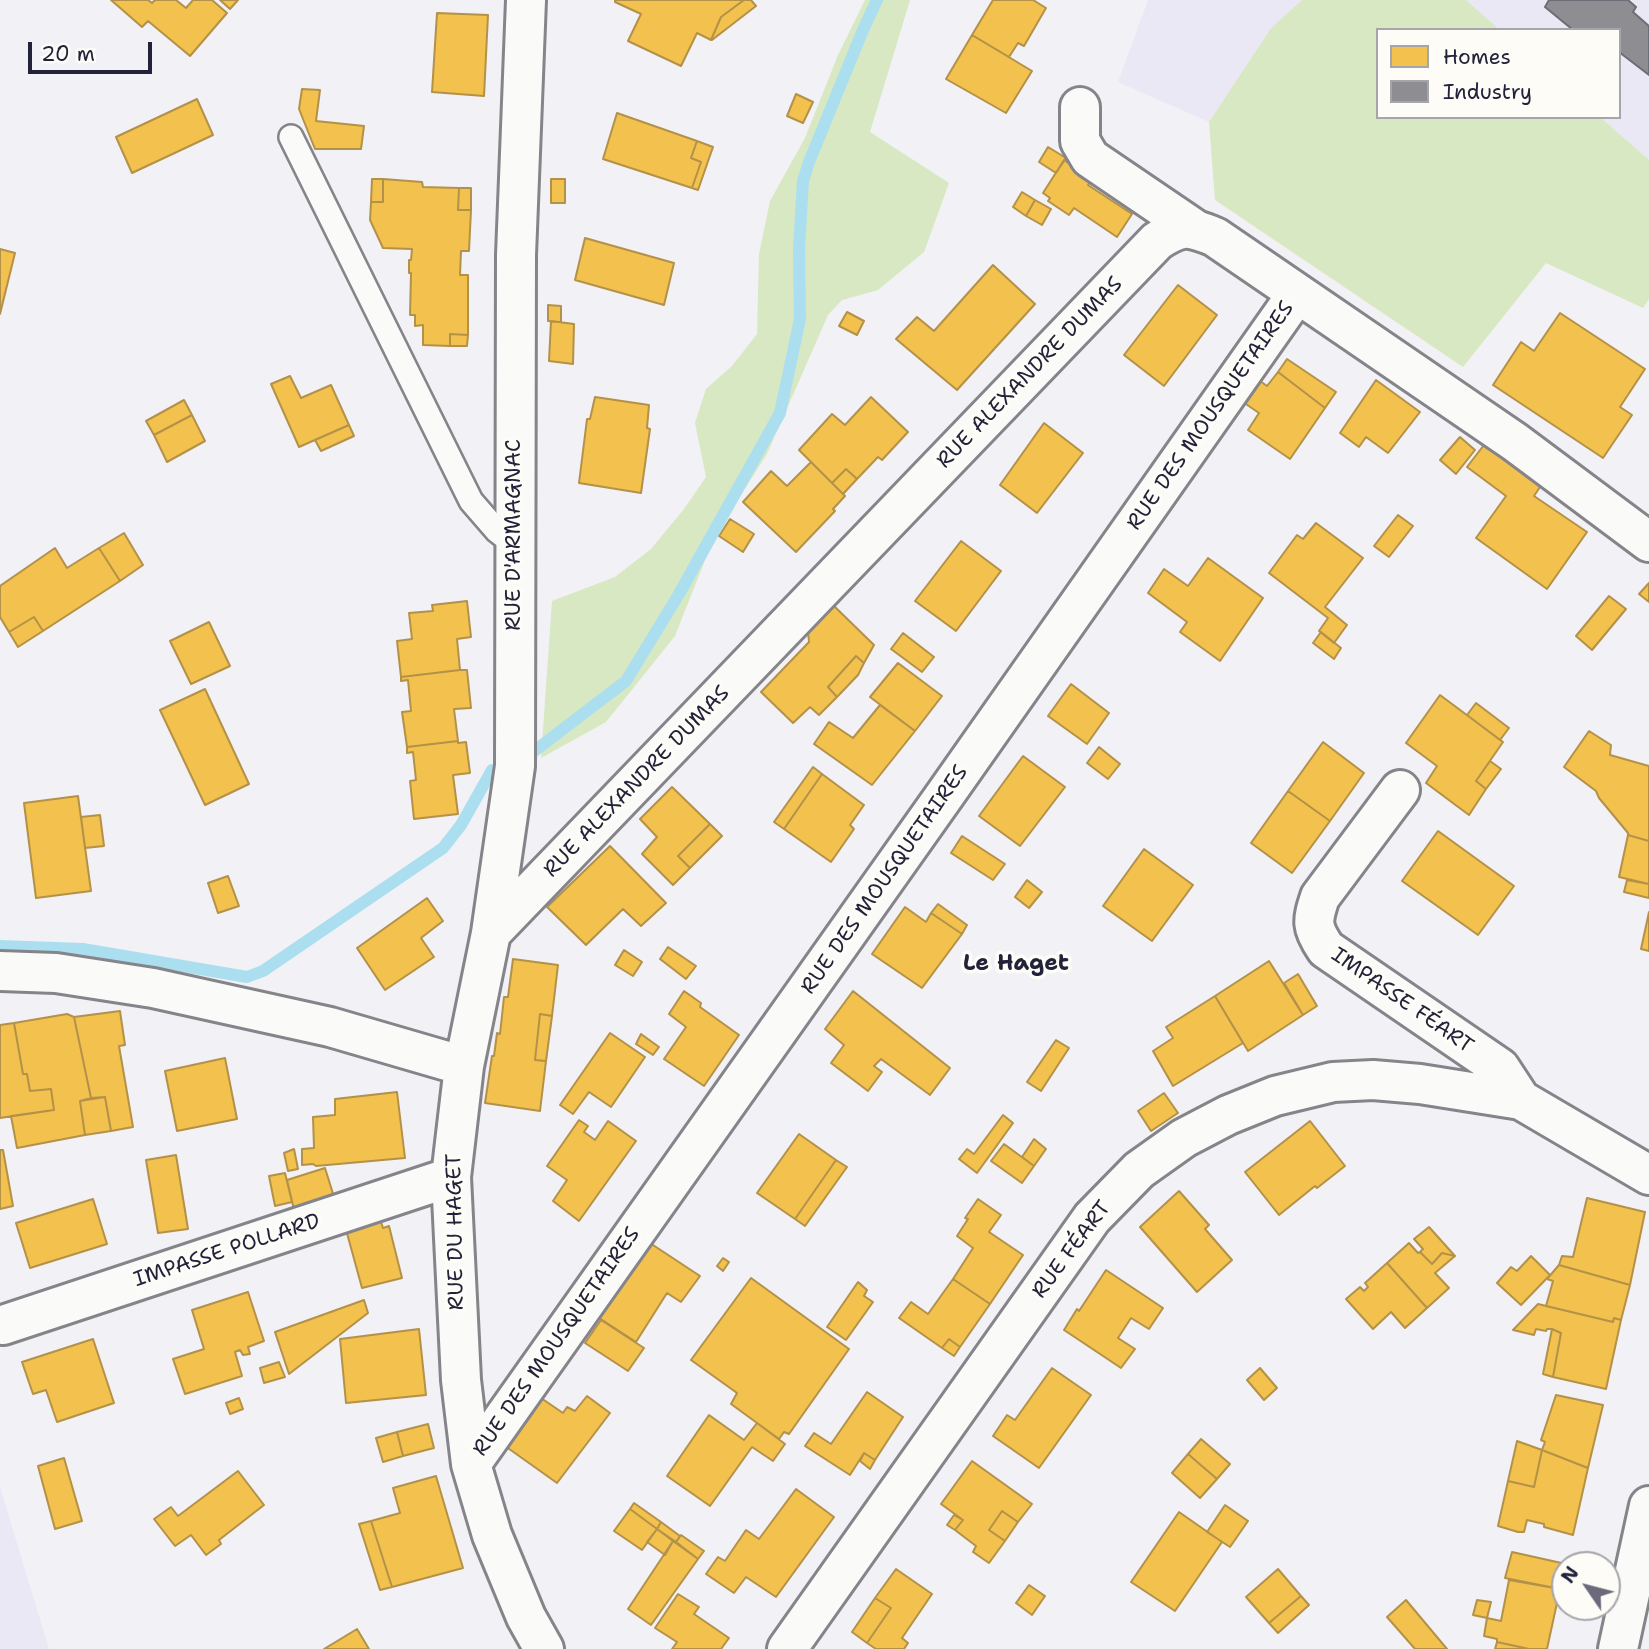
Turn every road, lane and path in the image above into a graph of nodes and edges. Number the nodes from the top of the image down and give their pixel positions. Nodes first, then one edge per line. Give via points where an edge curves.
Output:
1 (526, 0) edge
2 (1080, 107) dead end
3 (291, 137) dead end
4 (1196, 230) junction
5 (1297, 294) junction
6 (1649, 542) edge
7 (515, 545) junction
8 (1400, 790) dead end
9 (491, 933) junction
10 (0, 971) edge
11 (464, 1066) junction
12 (1521, 1100) junction
13 (1649, 1175) edge
14 (451, 1177) junction
15 (3, 1325) dead end
16 (471, 1464) junction
17 (1649, 1506) edge
18 (1638, 1609) edge
19 (544, 1649) edge
20 (787, 1649) edge
21 (1618, 1649) edge

1 - 7 street, RUE D'ARMAGNAC via 516,254
2 - 4 street via 1080,141 1090,158
3 - 7 lane via 471,500
4 - 5 street via 1215,237
4 - 9 street, RUE ALEXANDRE DUMAS via 1183,228 1157,241
5 - 6 street via 1515,442
5 - 16 street, RUE DES MOUSQUETAIRES
7 - 9 street, RUE D'ARMAGNAC via 515,766
8 - 12 street, IMPASSE FÉART via 1320,897 1313,918 1317,936 1325,949 1500,1068
9 - 11 street, RUE D'ARMAGNAC
10 - 11 street via 56,973 153,988 330,1027
11 - 14 street, RUE DU HAGET
12 - 13 street, RUE FÉART
12 - 20 street, RUE FÉART via 1420,1084 1333,1082 1275,1096 1228,1115 1184,1138 1139,1170 1092,1218
14 - 15 street, IMPASSE POLLARD
14 - 16 street, RUE DU HAGET via 461,1380
16 - 19 street, RUE DU HAGET via 492,1535
17 - 18 street
18 - 21 street

